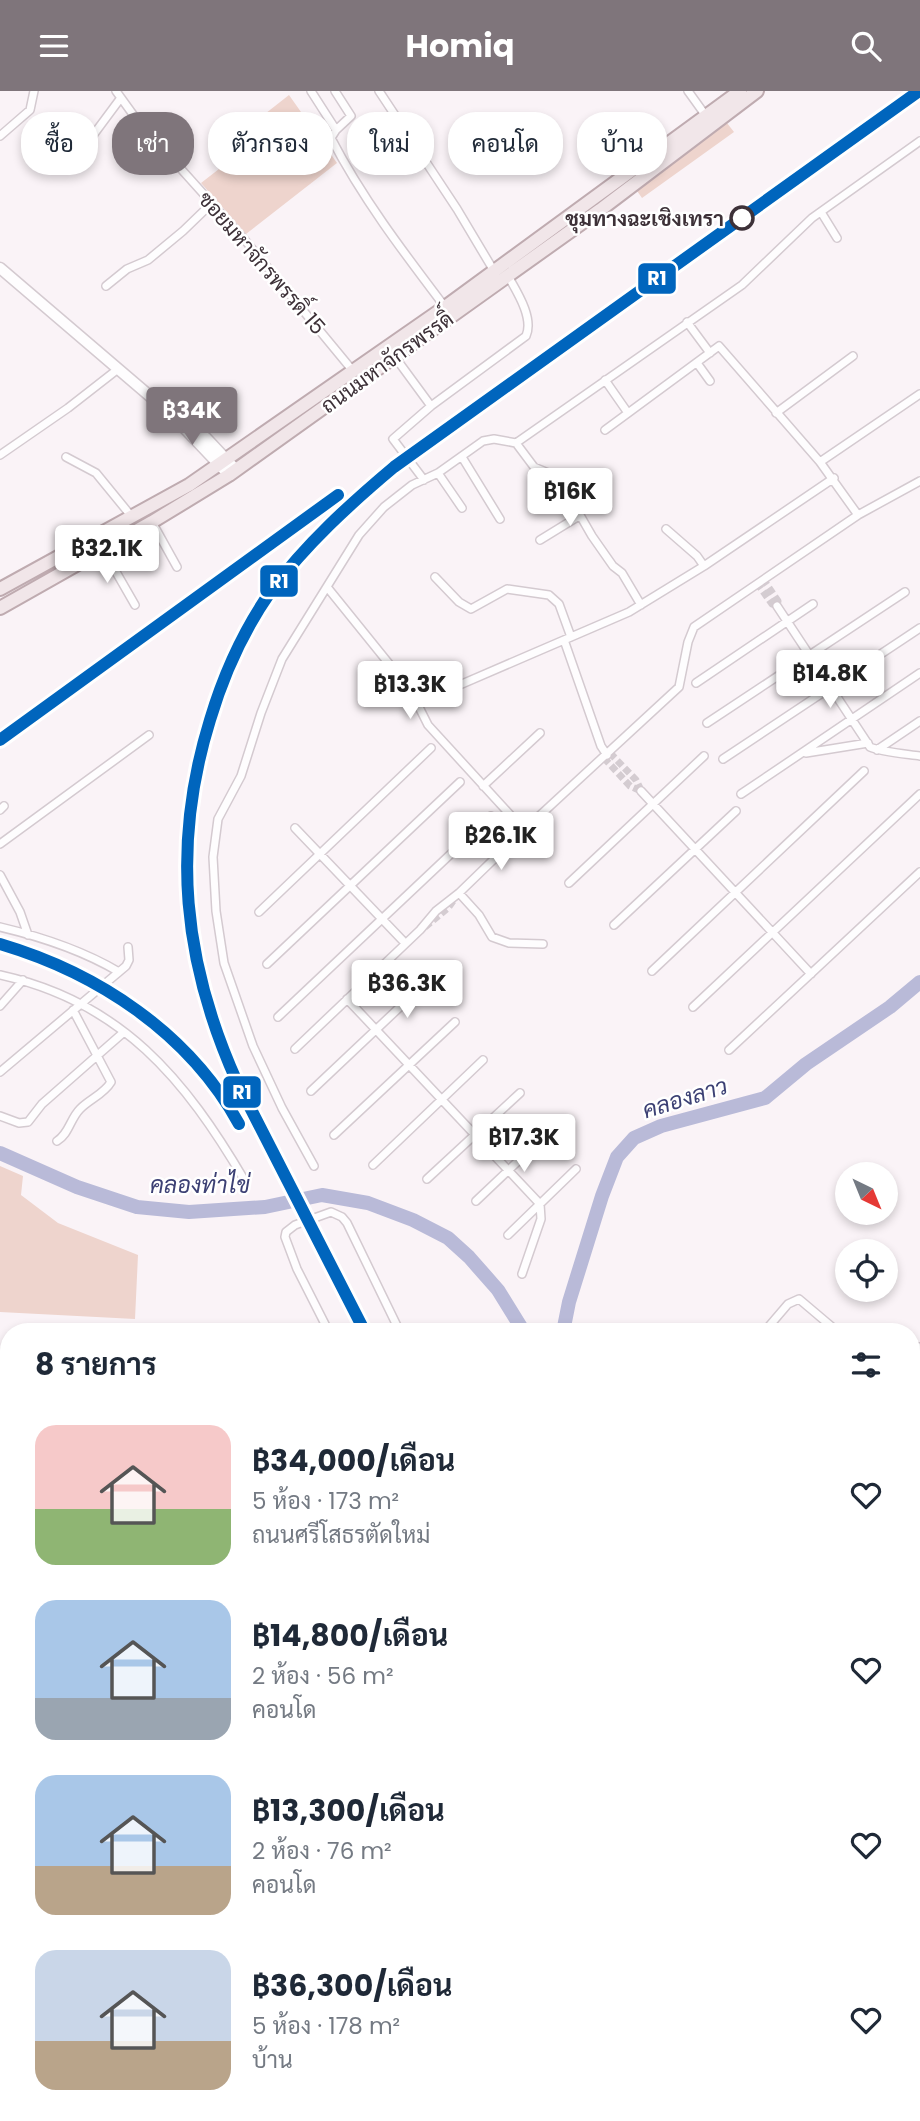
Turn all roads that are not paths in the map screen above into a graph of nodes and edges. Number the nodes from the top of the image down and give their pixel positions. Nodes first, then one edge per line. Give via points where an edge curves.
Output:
1 (34, 91) edge
2 (116, 91) edge
3 (311, 91) edge
4 (335, 91) edge
5 (379, 91) edge
6 (688, 91) edge
7 (740, 91) edge
8 (757, 91) edge
9 (121, 99) junction
10 (706, 116) junction
11 (98, 129) edge
12 (336, 130) junction
13 (0, 136) edge
14 (920, 141) edge
15 (212, 203) junction
16 (821, 212) junction
17 (837, 239) dead end
18 (0, 268) edge
19 (494, 271) junction
20 (508, 276) junction
21 (106, 286) dead end
22 (445, 307) junction
23 (687, 322) junction
24 (710, 353) junction
25 (395, 356) junction
26 (853, 356) dead end
27 (697, 363) junction
28 (118, 369) junction
29 (353, 371) junction
30 (605, 380) junction
31 (710, 381) dead end
32 (920, 394) edge
33 (431, 406) junction
34 (628, 413) junction
35 (776, 413) junction
36 (605, 430) dead end
37 (516, 443) junction
38 (0, 455) edge
39 (66, 457) dead end
40 (462, 457) junction
41 (223, 462) junction
42 (820, 462) junction
43 (233, 473) junction
44 (438, 473) junction
45 (834, 478) junction
46 (424, 480) junction
47 (920, 481) edge
48 (462, 508) dead end
49 (858, 515) junction
50 (579, 516) junction
51 (133, 517) junction
52 (500, 519) dead end
53 (152, 522) junction
54 (666, 529) dead end
55 (540, 540) dead end
56 (104, 551) junction
57 (704, 566) junction
58 (177, 567) dead end
59 (435, 577) dead end
60 (327, 587) junction
61 (0, 589) edge
62 (905, 592) dead end
63 (135, 604) dead end
64 (813, 604) dead end
65 (641, 605) junction
66 (778, 606) dead end
67 (0, 608) edge
68 (788, 621) junction
69 (920, 628) edge
70 (568, 638) junction
71 (810, 655) junction
72 (920, 673) edge
73 (696, 683) dead end
74 (454, 687) dead end
75 (832, 687) junction
76 (853, 719) junction
77 (920, 722) edge
78 (708, 723) dead end
79 (540, 733) dead end
80 (149, 735) dead end
81 (868, 743) junction
82 (431, 748) dead end
83 (877, 750) junction
84 (802, 754) junction
85 (607, 755) junction
86 (704, 756) dead end
87 (920, 756) edge
88 (723, 759) dead end
89 (864, 771) dead end
90 (460, 782) dead end
91 (483, 786) junction
92 (641, 791) tunnel mouth
93 (741, 794) dead end
94 (920, 794) edge
95 (653, 804) junction
96 (736, 811) dead end
97 (491, 816) dead end
98 (295, 828) dead end
99 (524, 830) junction
100 (0, 844) edge
101 (695, 849) junction
102 (319, 854) junction
103 (920, 872) edge
104 (0, 875) edge
105 (569, 883) dead end
106 (351, 887) junction
107 (459, 893) junction
108 (736, 893) junction
109 (259, 912) dead end
110 (382, 920) junction
111 (614, 925) dead end
112 (0, 927) edge
113 (773, 932) junction
114 (28, 935) junction
115 (405, 943) junction
116 (543, 944) dead end
117 (128, 947) dead end
118 (267, 964) dead end
119 (652, 971) dead end
120 (119, 972) junction
121 (811, 974) junction
122 (0, 975) edge
123 (23, 980) junction
124 (419, 989) dead end
125 (348, 999) junction
126 (83, 1004) junction
127 (0, 1006) edge
128 (694, 1007) dead end
129 (73, 1010) junction
130 (278, 1017) dead end
131 (455, 1023) dead end
132 (376, 1029) junction
133 (124, 1032) junction
134 (295, 1049) dead end
135 (729, 1050) dead end
136 (98, 1054) junction
137 (483, 1061) dead end
138 (409, 1064) junction
139 (0, 1072) edge
140 (310, 1091) dead end
141 (520, 1093) dead end
142 (441, 1099) junction
143 (0, 1116) edge
144 (553, 1128) dead end
145 (334, 1135) dead end
146 (475, 1135) junction
147 (57, 1141) dead end
148 (373, 1165) dead end
149 (314, 1166) dead end
150 (576, 1169) dead end
151 (508, 1170) junction
152 (426, 1179) dead end
153 (245, 1181) dead end
154 (476, 1201) dead end
155 (540, 1204) junction
156 (508, 1235) dead end
157 (522, 1274) dead end
158 (324, 1323) edge
159 (396, 1323) edge
160 (772, 1323) edge
161 (827, 1323) edge

1 - 13 street via 30,110
2 - 9 street, ซอยมหาจักรพรรดิ์ 15
3 - 12 street
4 - 12 street via 351,116
5 - 19 street
6 - 10 street
7 - 10 main road, ถนนมหาจักรพรรดิ์
8 - 20 main road, ถนนมหาจักรพรรดิ์
9 - 11 street
9 - 15 street, ซอยมหาจักรพรรดิ์ 15
10 - 19 main road, ถนนมหาจักรพรรดิ์
12 - 22 street via 331,138 346,169
14 - 16 street
15 - 21 street via 148,260
15 - 29 street, ซอยมหาจักรพรรดิ์ 15
16 - 17 street
16 - 23 street via 754,275
18 - 28 street
19 - 22 main road, ถนนมหาจักรพรรดิ์
20 - 25 main road, ถนนมหาจักรพรรดิ์
20 - 33 street via 530,326 526,336
22 - 29 main road, ถนนมหาจักรพรรดิ์
23 - 24 street
23 - 30 street
24 - 27 street
24 - 35 street via 719,346
25 - 33 street
25 - 43 main road, ถนนมหาจักรพรรดิ์
26 - 35 street
27 - 31 street
27 - 34 street
28 - 38 street
28 - 41 street via 206,438
29 - 41 main road, ถนนมหาจักรพรรดิ์
30 - 34 street
30 - 37 street
32 - 42 street
33 - 46 street via 393,439
34 - 36 street
35 - 42 street
37 - 40 street via 483,441
37 - 50 street via 534,467 558,477
39 - 51 street via 96,473
40 - 44 street
40 - 52 street
41 - 43 street
41 - 51 main road, ถนนมหาจักรพรรดิ์
42 - 45 street
43 - 53 main road, ถนนมหาจักรพรรดิ์
44 - 46 street
44 - 48 street
45 - 49 street
45 - 57 street
46 - 60 street via 384,507 359,535
47 - 49 street
49 - 85 street via 694,627 679,687
50 - 55 street
50 - 65 street
51 - 61 main road, ถนนมหาจักรพรรดิ์
53 - 56 main road, ถนนมหาจักรพรรดิ์
53 - 58 street
54 - 57 street
56 - 63 street
56 - 67 main road, ถนนมหาจักรพรรดิ์
57 - 65 street
59 - 70 street via 471,609 507,589 549,595 559,604
60 - 91 street via 411,691 428,725
60 - 149 street via 282,659 241,776 218,819 213,857 224,963 236,1002 263,1068
62 - 71 street
64 - 68 street
65 - 70 street
66 - 68 street
68 - 71 street
68 - 73 street
69 - 75 street
70 - 74 street
70 - 85 street
71 - 75 street
71 - 78 street
72 - 76 street
75 - 76 street
75 - 88 street
76 - 81 street
76 - 84 street
77 - 83 street
79 - 91 street
80 - 100 street
81 - 83 street
81 - 84 street
82 - 102 street
83 - 87 street
84 - 93 street
85 - 99 street
86 - 95 street
89 - 108 street
90 - 106 street
91 - 99 street
92 - 95 street
94 - 113 street
95 - 101 street
95 - 105 street
96 - 101 street
97 - 110 street
98 - 102 street
99 - 107 street
101 - 108 street
101 - 111 street
102 - 106 street
102 - 109 street
103 - 121 street
104 - 114 street
106 - 110 street
106 - 118 street
107 - 115 street
107 - 116 street via 492,937 509,943
108 - 113 street
108 - 119 street
110 - 115 street
110 - 130 street
112 - 114 street
113 - 121 street
113 - 128 street
114 - 120 street via 81,952
115 - 125 street
117 - 120 street via 128,963
120 - 126 street
121 - 135 street
122 - 123 street
123 - 126 street
123 - 127 street
124 - 132 street
125 - 132 street
125 - 134 street
126 - 129 street
126 - 133 street
129 - 136 street
129 - 139 street
131 - 138 street
132 - 138 street
132 - 140 street
133 - 136 street
133 - 153 street via 188,1093
136 - 143 street via 28,1122
136 - 147 street via 110,1085 78,1110
137 - 142 street
138 - 142 street
138 - 145 street
141 - 146 street
142 - 146 street
142 - 148 street
144 - 151 street
146 - 151 street
146 - 152 street
150 - 155 street
151 - 154 street
151 - 155 street
155 - 156 street
155 - 157 street via 541,1219
158 - 159 street via 285,1237 295,1225 331,1212 348,1223
160 - 161 street via 788,1304 799,1299

